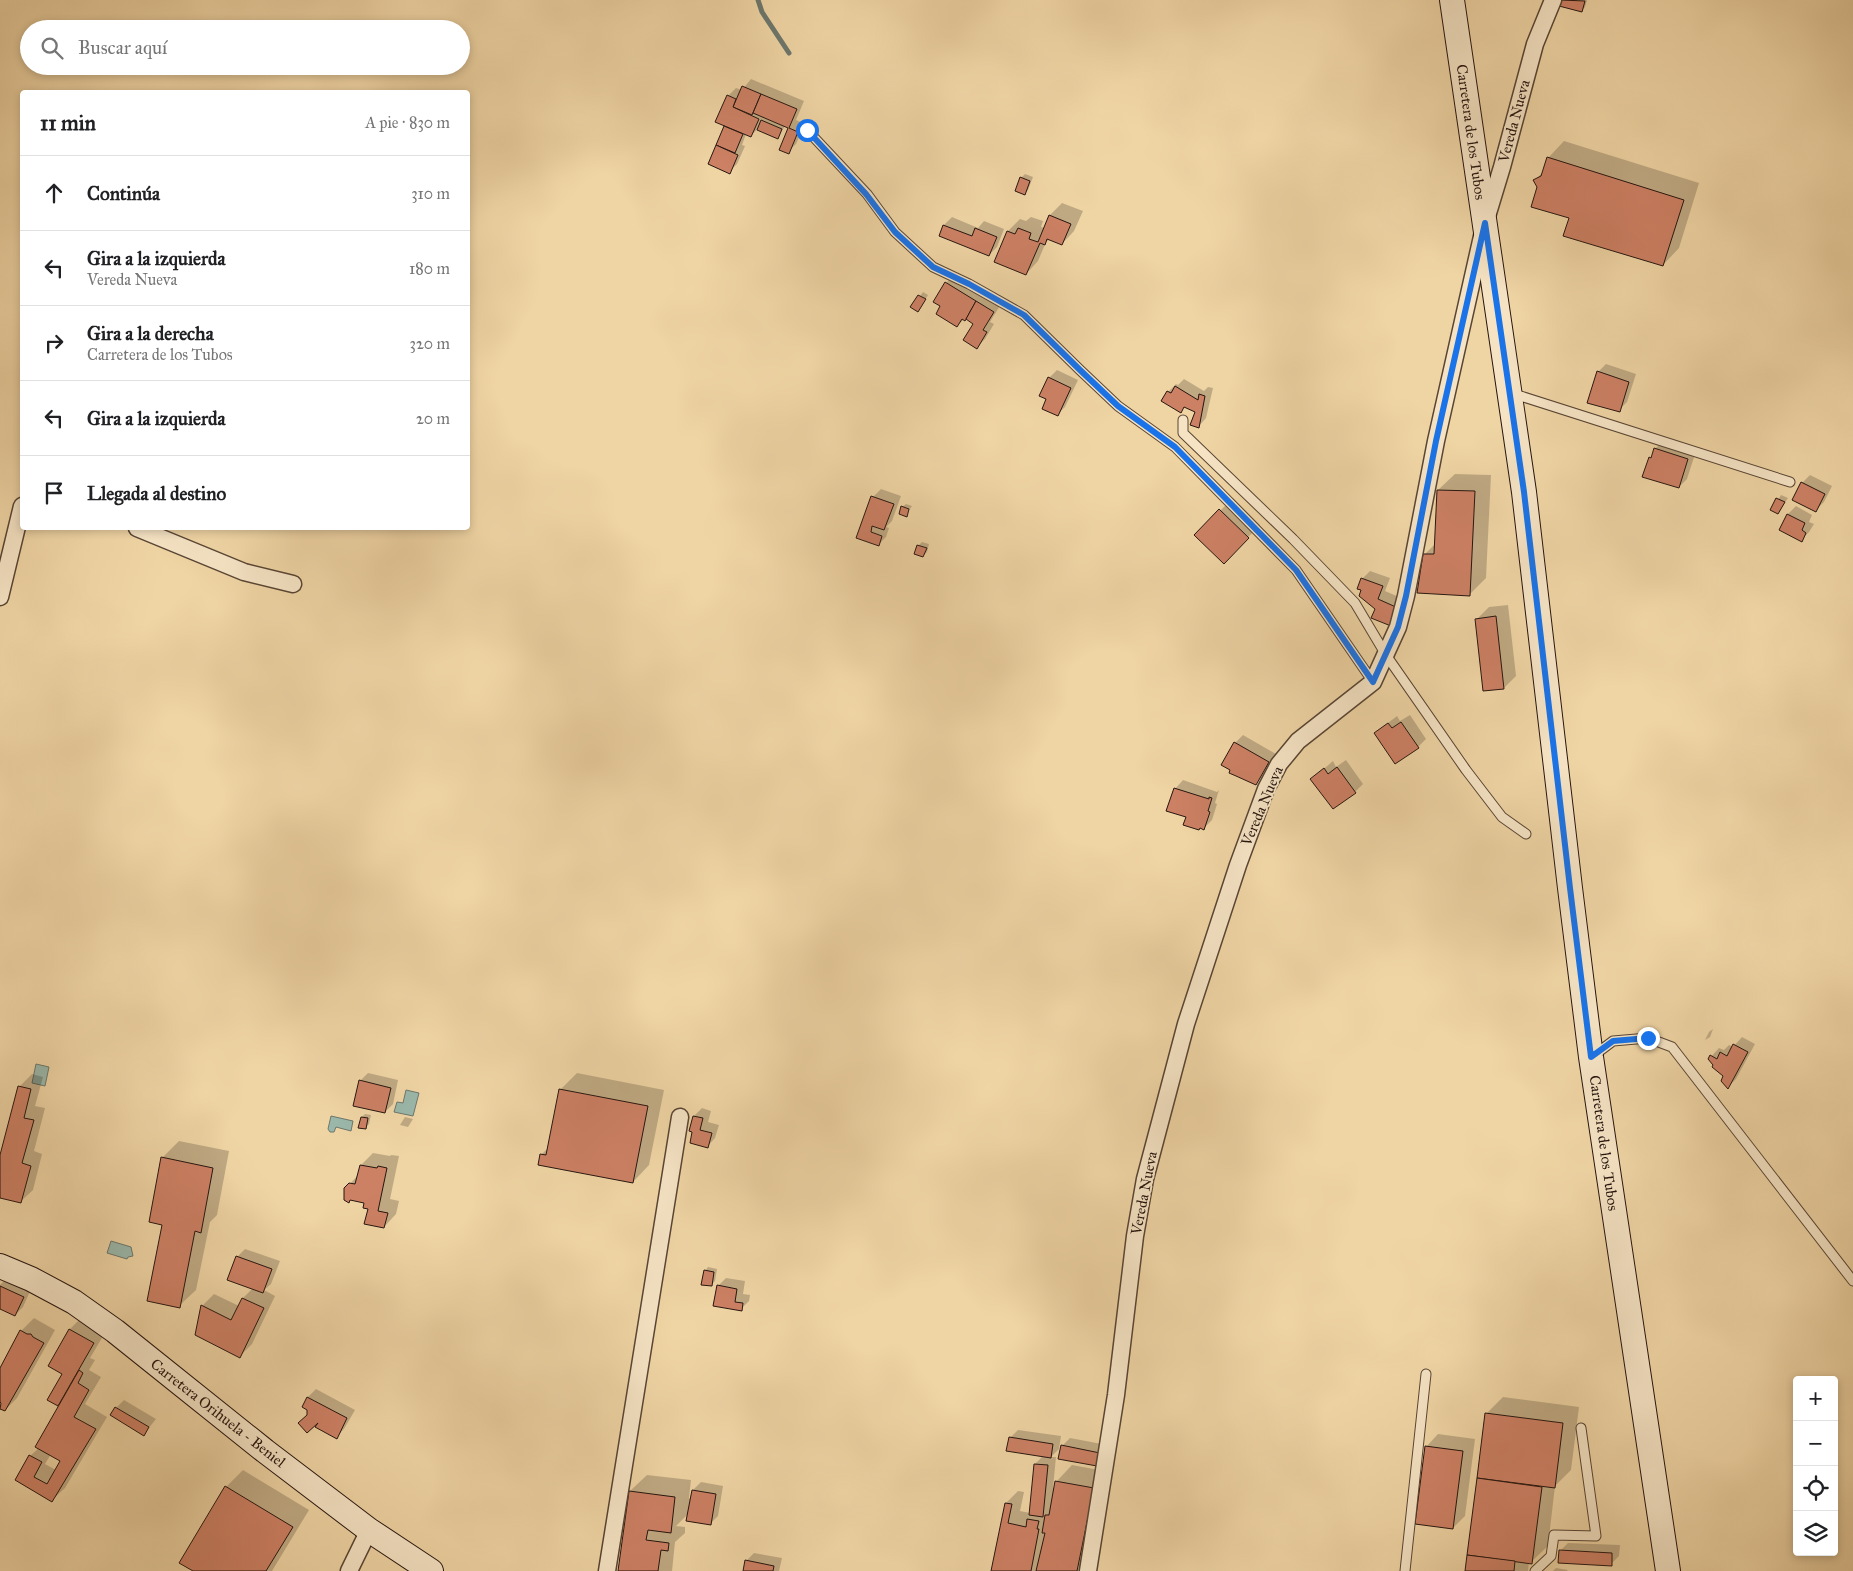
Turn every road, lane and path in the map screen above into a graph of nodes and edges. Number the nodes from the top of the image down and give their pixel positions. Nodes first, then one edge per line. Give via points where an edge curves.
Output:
1 (1452, 0) edge
2 (1553, 0) edge
3 (807, 130) dead end
4 (1485, 223) junction
5 (1510, 393) junction
6 (1183, 420) dead end
7 (1790, 482) dead end
8 (20, 514) edge
9 (142, 530) edge
10 (293, 584) dead end
11 (0, 597) edge
12 (1386, 655) junction
13 (1373, 682) junction
14 (1526, 834) dead end
15 (1591, 1057) junction
16 (680, 1117) dead end
17 (0, 1266) edge
18 (1853, 1281) edge
19 (1426, 1374) dead end
20 (1581, 1428) dead end
21 (369, 1530) junction
22 (349, 1571) edge
23 (431, 1571) edge
24 (607, 1571) edge
25 (1088, 1571) edge
26 (1405, 1571) edge
27 (1535, 1571) edge
28 (1668, 1571) edge

1 - 4 street, Carretera de los Tubos
2 - 4 street, Vereda Nueva via 1535,44
3 - 13 lane via 866,194 895,232 933,267 1024,315 1118,406 1175,447 1296,570
4 - 5 street, Carretera de los Tubos
4 - 12 street, Vereda Nueva via 1436,441 1406,596
5 - 7 lane
5 - 15 street, Carretera de los Tubos
6 - 12 lane via 1183,433 1355,603
8 - 11 street
9 - 10 street via 244,572
12 - 13 street, Vereda Nueva
12 - 14 lane via 1502,817
13 - 25 street, Vereda Nueva via 1298,741 1279,764 1266,789 1221,912 1186,1024 1144,1179 1116,1395
15 - 18 lane via 1613,1041 1648,1038 1672,1047
15 - 28 street, Carretera de los Tubos
16 - 24 street
17 - 21 street, Carretera Orihuela - Beniel via 74,1302 115,1331
19 - 26 lane
20 - 27 lane via 1596,1536 1554,1535 1551,1556
21 - 22 street
21 - 23 street, Carretera Orihuela - Beniel

